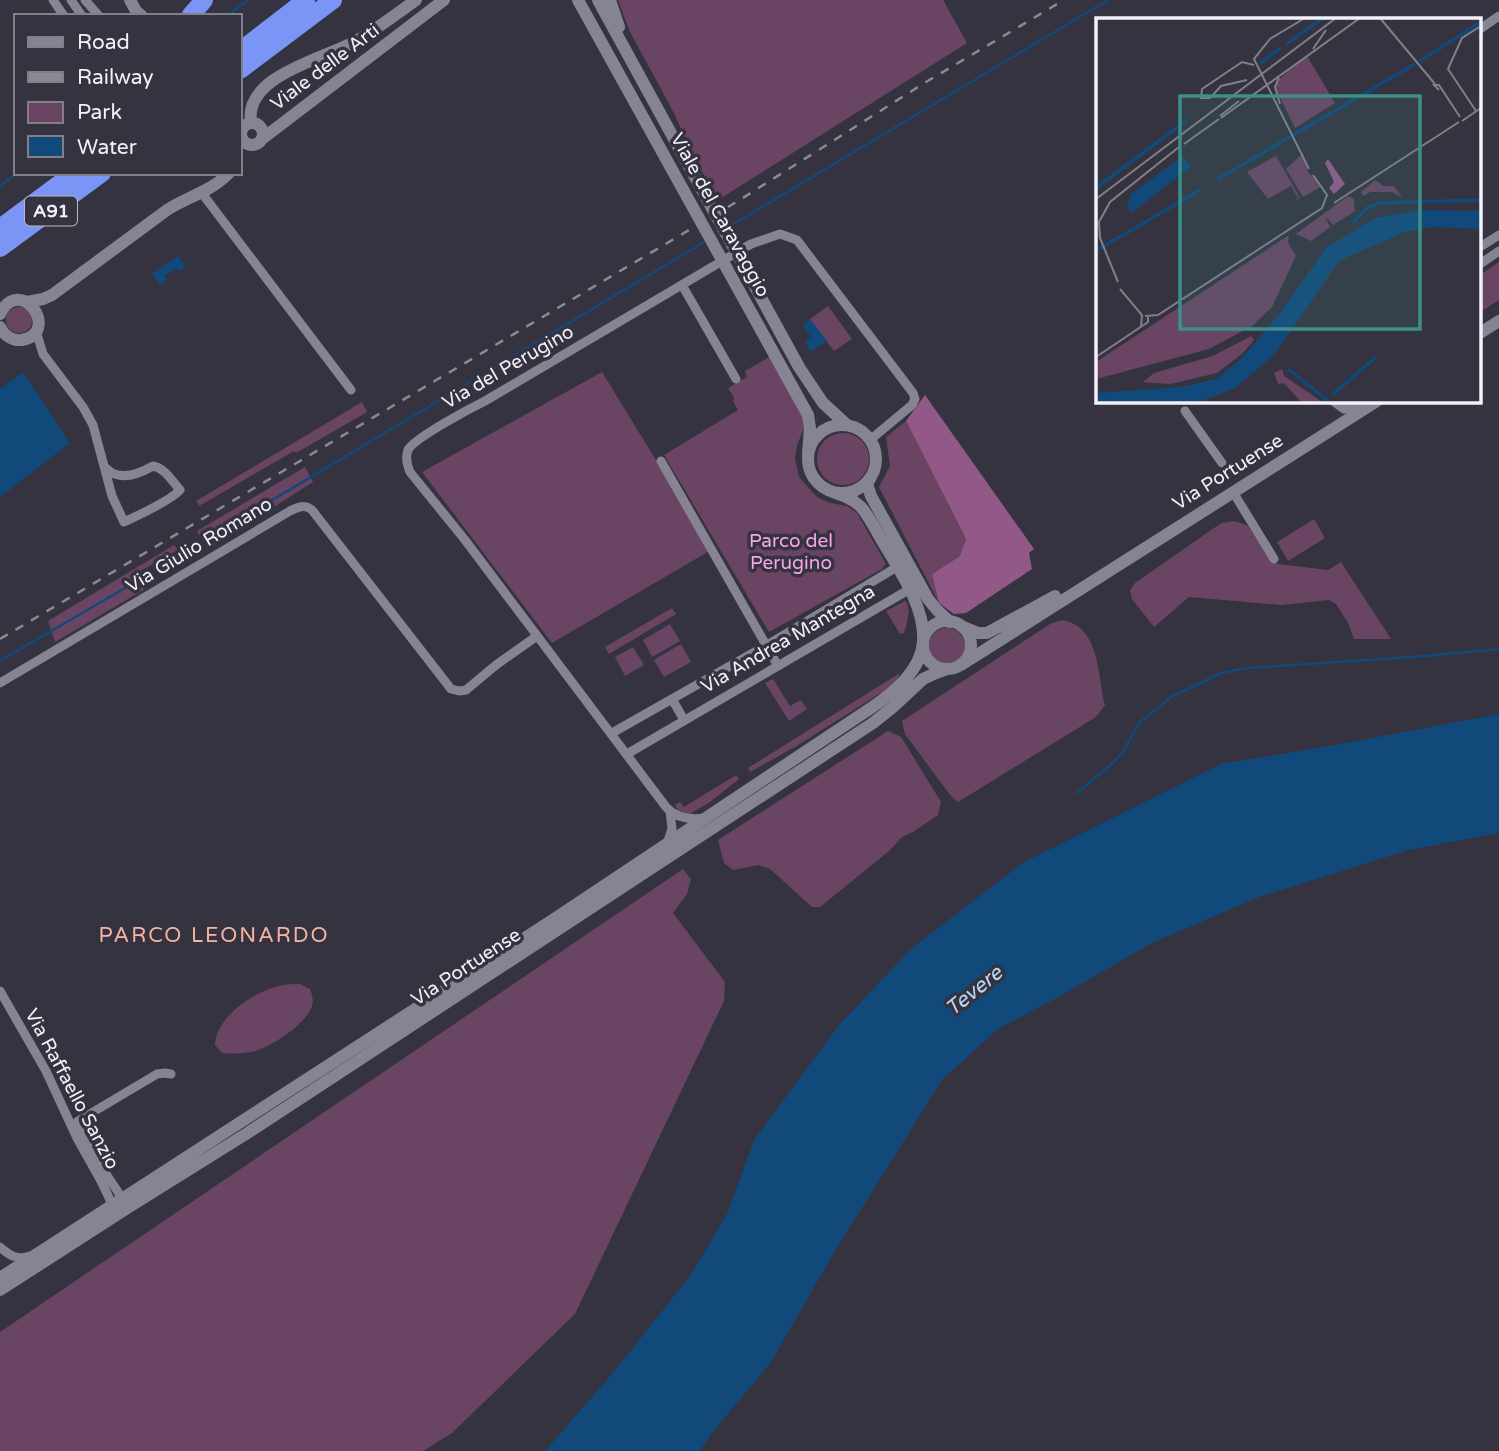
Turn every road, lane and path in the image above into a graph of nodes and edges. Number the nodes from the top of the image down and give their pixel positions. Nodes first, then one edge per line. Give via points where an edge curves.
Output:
1 (85, 0) edge
2 (204, 0) edge
3 (306, 0) edge
4 (333, 0) edge
5 (416, 0) edge
6 (444, 0) edge
7 (578, 0) edge
8 (597, 0) edge
9 (610, 0) edge
10 (97, 14) edge
11 (193, 14) edge
12 (1499, 16) edge
13 (1482, 27) edge
14 (242, 49) edge
15 (626, 51) junction
16 (242, 68) edge
17 (251, 122) junction
18 (242, 130) edge
19 (242, 139) edge
20 (262, 139) junction
21 (248, 144) junction
22 (242, 154) edge
23 (71, 175) edge
24 (99, 175) edge
25 (227, 175) edge
26 (201, 192) junction
27 (0, 228) edge
28 (1499, 235) edge
29 (1482, 246) edge
30 (0, 248) edge
31 (1499, 251) edge
32 (1482, 263) edge
33 (681, 285) junction
34 (52, 295) junction
35 (27, 302) junction
36 (0, 314) edge
37 (38, 317) junction
38 (1499, 321) edge
39 (0, 327) edge
40 (36, 331) junction
41 (1482, 332) edge
42 (11, 340) edge
43 (43, 354) junction
44 (736, 379) dead end
45 (351, 390) dead end
46 (1334, 402) edge
47 (1334, 402) edge
48 (1373, 403) edge
49 (1185, 411) dead end
50 (847, 425) junction
51 (1329, 431) junction
52 (870, 440) junction
53 (808, 454) junction
54 (661, 461) dead end
55 (1222, 463) dead end
56 (106, 468) junction
57 (129, 475) junction
58 (870, 479) junction
59 (833, 492) junction
60 (1233, 492) junction
61 (112, 496) junction
62 (1274, 559) dead end
63 (897, 567) junction
64 (1100, 576) junction
65 (910, 589) junction
66 (956, 624) junction
67 (537, 636) junction
68 (923, 643) junction
69 (767, 645) junction
70 (961, 665) junction
71 (778, 666) junction
72 (947, 669) junction
73 (0, 683) edge
74 (672, 699) junction
75 (684, 720) junction
76 (612, 733) junction
77 (627, 754) junction
78 (670, 811) junction
79 (707, 818) junction
80 (667, 845) junction
81 (0, 991) edge
82 (172, 1074) dead end
83 (117, 1201) junction
84 (0, 1247) edge
85 (35, 1254) junction
86 (0, 1278) edge
87 (0, 1290) edge

1 - 10 street
2 - 11 highway
3 - 14 highway
4 - 16 highway
5 - 17 street via 364,37 272,82 253,102
6 - 20 street, Viale delle Arti
7 - 53 street, Viale del Caravaggio via 808,415
8 - 15 street, Viale del Caravaggio
9 - 15 street
12 - 13 street
15 - 50 street, Viale del Caravaggio via 799,367 822,403
17 - 18 street, Viale delle Arti
17 - 20 street, Viale delle Arti via 262,129
19 - 21 street, Viale delle Arti
20 - 21 street, Viale delle Arti
21 - 22 street, Viale delle Arti
23 - 27 highway, A91
24 - 30 highway, A91
25 - 26 street
26 - 34 street via 175,205
26 - 45 street
28 - 29 street
31 - 32 street
33 - 44 street
33 - 52 street, Via del Perugino via 751,244 780,234 797,240 915,396 910,407
33 - 67 street, Via del Perugino via 446,423 408,451 409,470
34 - 35 street
34 - 37 street
35 - 36 street via 10,302
35 - 37 street
37 - 40 street
38 - 41 street
39 - 42 street
40 - 42 street
40 - 43 street
42 - 43 street
43 - 56 street via 93,425
46 - 48 street via 1344,409
47 - 51 street via 1337,412
48 - 51 street, Via Portuense
49 - 55 street
50 - 52 street
50 - 53 street via 817,435
51 - 60 street, Via Portuense
52 - 58 street via 876,460
53 - 59 street via 816,482
54 - 69 street
56 - 57 street via 110,473
56 - 61 street
57 - 61 street via 116,482
57 - 61 street via 157,466 180,489 124,522
58 - 59 street via 853,491
58 - 66 street via 871,496 932,605
59 - 63 street via 863,508
60 - 62 street
60 - 64 street, Via Portuense
63 - 65 street
63 - 69 street, Via Andrea Mantegna
64 - 66 street, Via Portuense via 987,634
64 - 70 street, Via Portuense
65 - 68 street
65 - 71 street, Via Andrea Mantegna
66 - 68 street via 935,625
66 - 70 street via 967,632 971,646
67 - 73 street, Via Giulio Romano via 466,690 451,690 312,510 301,506
67 - 76 street, Via del Perugino
68 - 72 street via 932,664
68 - 79 street, Via Portuense via 910,673 887,696
69 - 71 street
69 - 74 street, Via Andrea Mantegna
70 - 72 street
71 - 75 street, Via Andrea Mantegna
72 - 87 street, Via Portuense via 927,677 873,723
74 - 75 street
74 - 76 street, Via Andrea Mantegna
75 - 77 street, Via Andrea Mantegna
76 - 77 street, Via del Perugino
77 - 78 street, Via del Perugino
78 - 79 street via 686,819
78 - 80 street
79 - 80 street, Via Portuense
80 - 83 street, Via Portuense
81 - 83 street, Via Raffaello Sanzio via 46,1071 77,1139
82 - 83 street via 157,1074 78,1121
83 - 85 street, Via Portuense
84 - 85 street via 15,1257
85 - 86 street, Via Portuense

